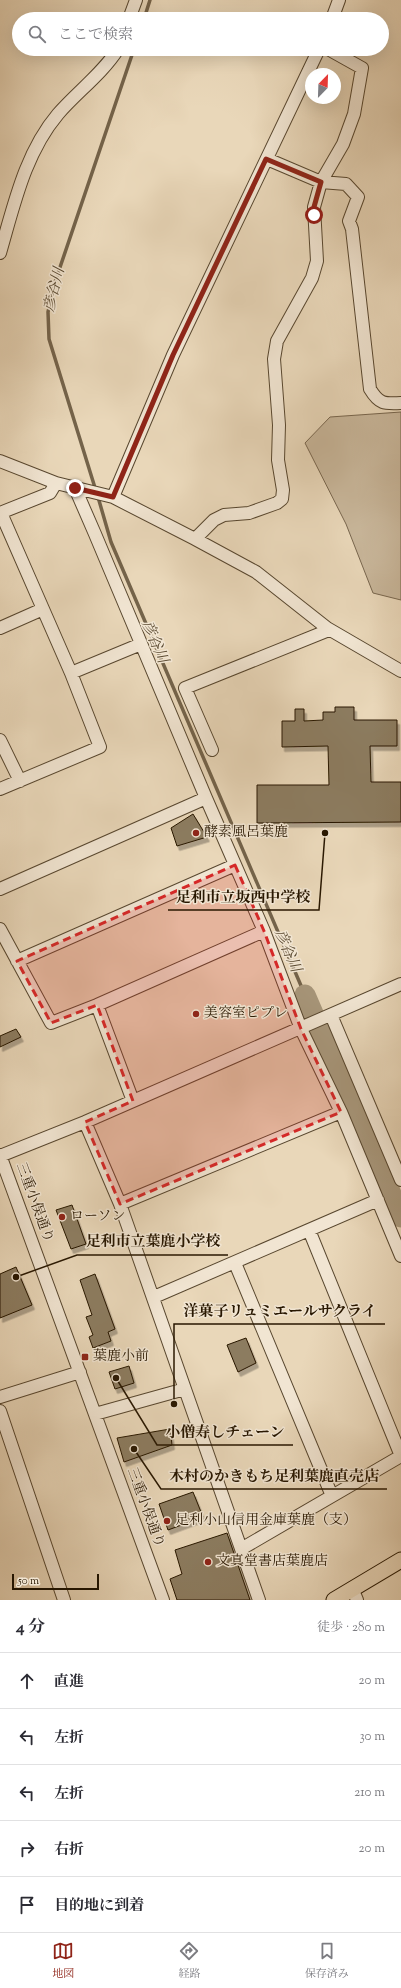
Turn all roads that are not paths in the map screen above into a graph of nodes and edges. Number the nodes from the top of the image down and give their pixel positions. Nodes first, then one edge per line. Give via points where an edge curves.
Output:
1 (136, 0) edge
2 (339, 0) edge
3 (132, 12) edge
4 (335, 12) edge
5 (112, 56) edge
6 (316, 56) edge
7 (341, 56) edge
8 (266, 159) junction
9 (321, 182) junction
10 (0, 253) edge
11 (401, 403) edge
12 (0, 461) edge
13 (56, 483) junction
14 (80, 490) junction
15 (110, 496) junction
16 (0, 513) edge
17 (195, 539) junction
18 (43, 609) junction
19 (0, 628) edge
20 (329, 630) junction
21 (141, 644) junction
22 (401, 671) edge
23 (71, 673) junction
24 (0, 740) edge
25 (212, 750) dead end
26 (20, 781) junction
27 (0, 789) edge
28 (206, 798) junction
29 (235, 865) junction
30 (0, 889) edge
31 (0, 929) edge
32 (264, 931) junction
33 (17, 961) junction
34 (401, 984) edge
35 (97, 1004) junction
36 (327, 1017) junction
37 (304, 1027) junction
38 (133, 1101) junction
39 (341, 1112) junction
40 (85, 1122) junction
41 (0, 1156) edge
42 (401, 1180) edge
43 (378, 1200) junction
44 (120, 1204) junction
45 (309, 1230) junction
46 (401, 1256) edge
47 (235, 1263) junction
48 (154, 1297) junction
49 (80, 1372) junction
50 (185, 1389) junction
51 (0, 1397) edge
52 (0, 1411) edge
53 (95, 1414) junction
54 (332, 1496) junction
55 (241, 1549) junction
56 (401, 1560) edge
57 (355, 1594) edge
58 (64, 1600) edge
59 (163, 1600) edge
60 (259, 1600) edge
61 (334, 1600) edge

1 - 3 street
2 - 4 street
5 - 10 street via 58,114 37,143 17,192
6 - 8 street
7 - 9 street via 362,68 354,114 343,144
8 - 9 street
8 - 15 street via 173,355
9 - 11 street via 346,184 358,197 350,221 370,389 376,399 385,404
9 - 17 street via 314,207 318,261 312,278 277,342 274,359 280,425 278,460 282,499 277,504 249,513 214,520
12 - 13 street
13 - 14 street
13 - 16 street via 50,493
14 - 15 street
14 - 21 street
15 - 17 street
16 - 18 street
17 - 20 street via 256,572
18 - 19 street
18 - 23 street
20 - 22 street
20 - 25 street via 185,688
21 - 23 street
21 - 28 street
23 - 26 street via 100,747
24 - 26 street
26 - 27 street
28 - 29 street
28 - 30 street
29 - 32 street
29 - 33 street
31 - 33 street
32 - 35 street
32 - 37 street
33 - 35 street via 51,1023
34 - 36 street
35 - 38 street
36 - 37 street
36 - 42 street
37 - 38 street
37 - 39 street
38 - 40 street
39 - 43 street
39 - 44 street
40 - 41 street
40 - 44 street
41 - 49 street, 三重小俣通り
43 - 45 street
43 - 46 street
44 - 48 street
45 - 47 street
45 - 54 street via 401,1456
47 - 48 street
47 - 54 street
48 - 50 street
49 - 51 street
49 - 53 street, 三重小俣通り
50 - 53 street
50 - 55 street
52 - 58 street
53 - 59 street, 三重小俣通り
54 - 55 street
55 - 60 street
56 - 57 main road
57 - 61 main road

